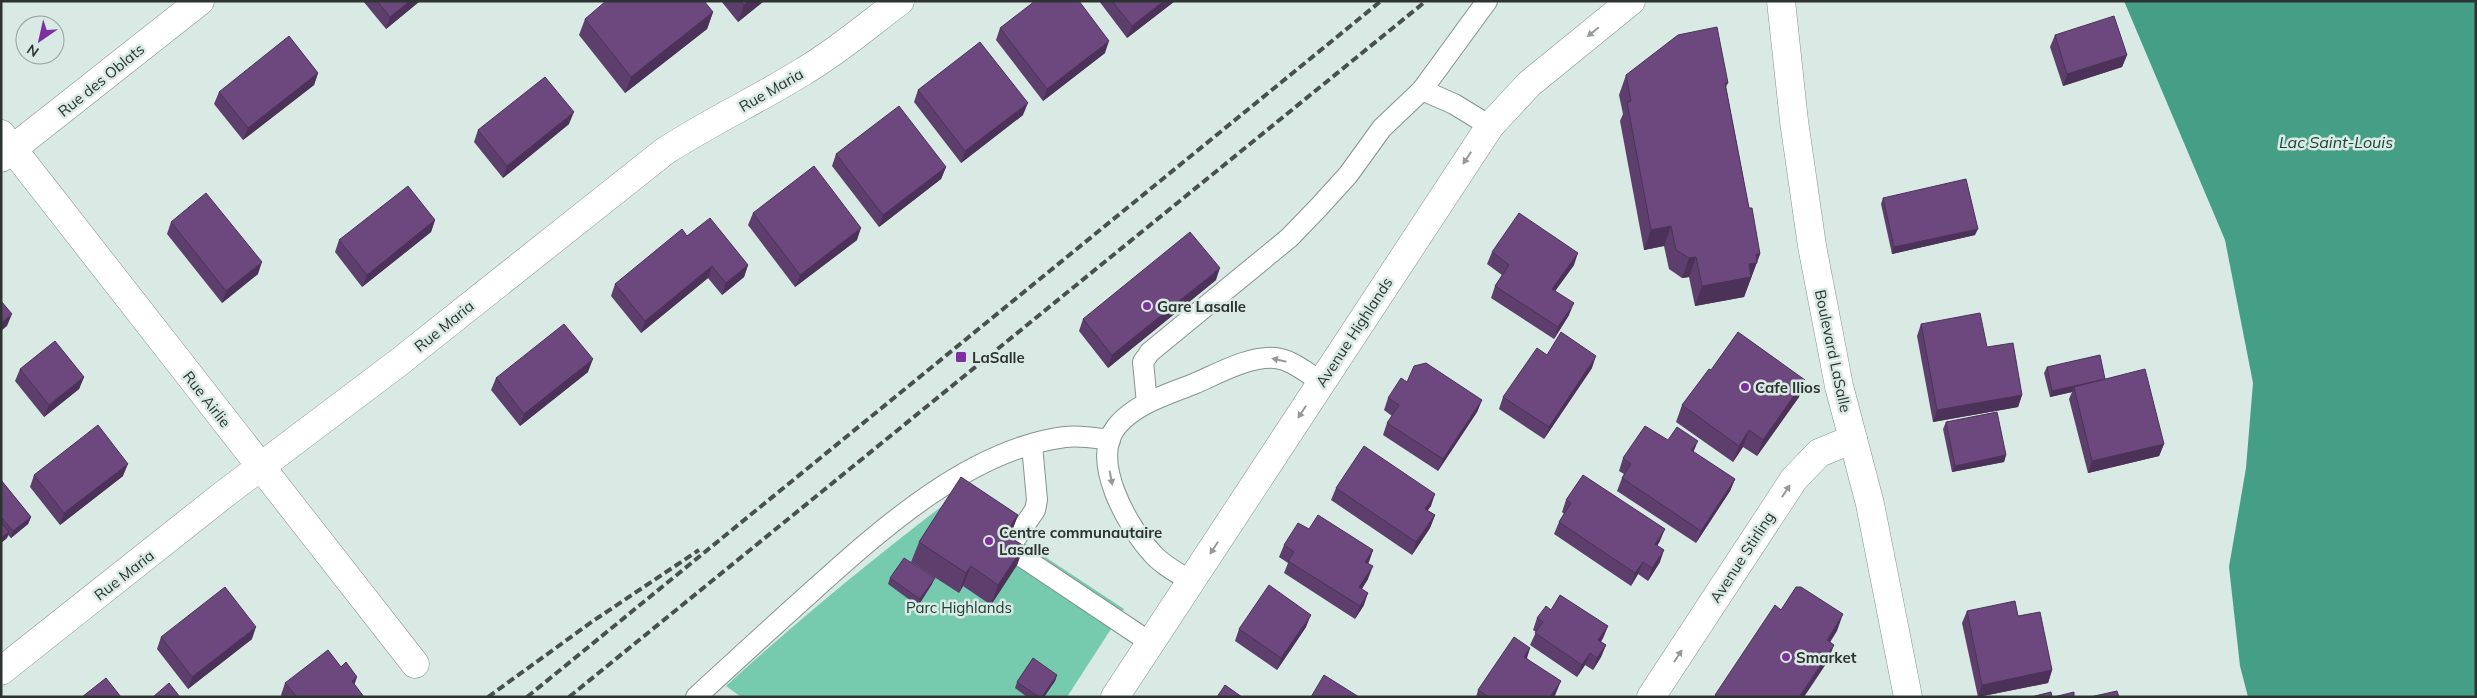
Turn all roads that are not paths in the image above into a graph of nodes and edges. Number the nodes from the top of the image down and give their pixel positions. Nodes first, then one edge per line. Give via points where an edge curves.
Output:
1 (200, 1) edge
2 (900, 1) edge
3 (1486, 1) edge
4 (1631, 1) edge
5 (1781, 1) edge
6 (1422, 90) junction
7 (1490, 126) junction
8 (5, 147) edge
9 (1322, 382) junction
10 (1147, 403) junction
11 (1853, 439) junction
12 (1110, 440) junction
13 (1032, 445) junction
14 (262, 468) junction
15 (1192, 582) junction
16 (1152, 643) junction
17 (415, 664) dead end
18 (1, 671) edge
19 (696, 697) edge
20 (1115, 697) edge
21 (1651, 697) edge
22 (1908, 697) edge

1 - 8 street, Rue des Oblats
2 - 14 street, Rue Maria via 804,71 665,151
3 - 6 lane
4 -> 7 street, Avenue Highlands via 1529,84
5 - 11 street, Boulevard LaSalle via 1812,246 1839,386
6 - 7 lane
6 - 10 lane via 1382,128 1348,175 1289,238 1150,352 1143,362
7 -> 9 street, Avenue Highlands
8 - 14 street, Rue Airlie
9 -> 10 lane via 1284,360 1263,358
9 -> 15 street, Avenue Highlands
10 - 12 lane via 1116,427
21 -> 11 street, Avenue Stirling via 1794,479 1819,453
11 - 22 street, Boulevard LaSalle via 1870,504
12 - 13 lane via 1066,436
12 -> 15 lane via 1110,480 1118,502 1153,554
13 - 16 lane via 1035,510 1009,548
13 - 19 lane via 963,472 926,497 865,544
14 - 17 street, Rue Airlie
14 - 18 street, Rue Maria via 223,495
15 - 16 street, Avenue Highlands
16 - 20 street, Avenue Highlands

